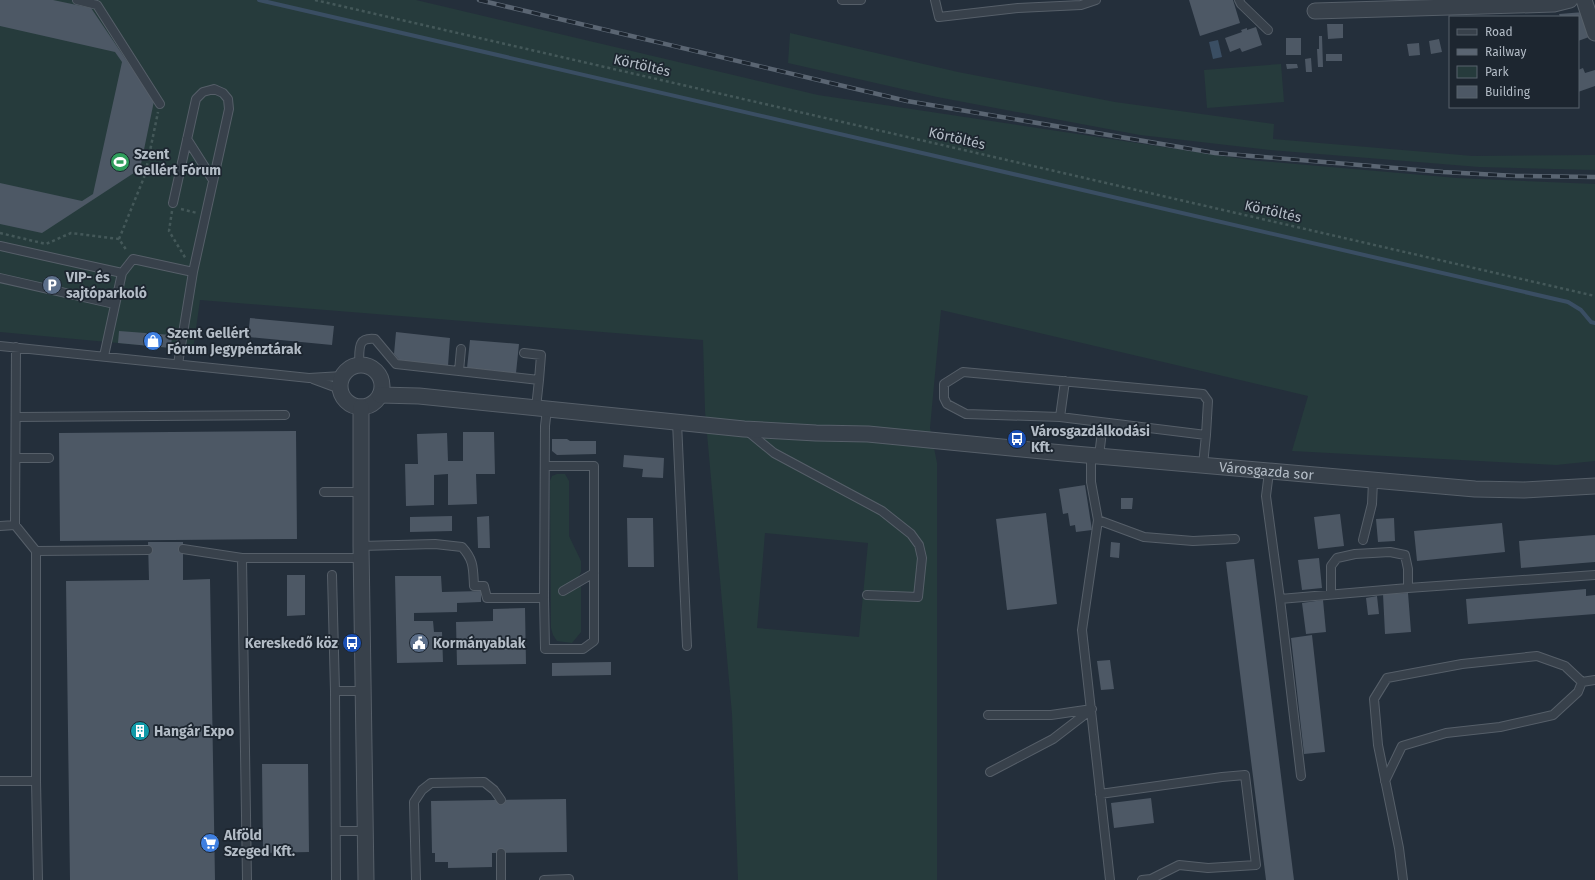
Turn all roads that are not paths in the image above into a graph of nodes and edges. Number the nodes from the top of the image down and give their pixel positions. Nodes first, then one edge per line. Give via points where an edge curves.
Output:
1 (77, 0) edge
2 (842, 0) edge
3 (861, 0) edge
4 (935, 0) edge
5 (1096, 0) edge
6 (1239, 0) edge
7 (1570, 0) edge
8 (1584, 0) edge
9 (1315, 11) dead end
10 (1268, 30) dead end
11 (1595, 33) edge
12 (160, 104) road end
13 (187, 139) junction
14 (213, 180) junction
15 (173, 205) road end
16 (0, 246) edge
17 (193, 272) junction
18 (122, 273) junction
19 (0, 278) edge
20 (114, 304) junction
21 (0, 346) edge
22 (16, 347) junction
23 (461, 349) dead end
24 (524, 353) dead end
25 (104, 356) junction
26 (178, 364) junction
27 (359, 365) junction
28 (459, 371) junction
29 (308, 378) junction
30 (539, 380) junction
31 (1064, 382) junction
32 (341, 383) junction
33 (381, 389) junction
34 (361, 407) junction
35 (542, 409) junction
36 (285, 415) dead end
37 (17, 417) junction
38 (1060, 417) junction
39 (678, 422) junction
40 (1103, 423) junction
41 (744, 429) junction
42 (1206, 435) junction
43 (1095, 456) junction
44 (16, 458) junction
45 (49, 458) dead end
46 (1203, 465) junction
47 (545, 466) junction
48 (1269, 472) junction
49 (1373, 482) junction
50 (1595, 486) edge
51 (324, 492) dead end
52 (361, 492) junction
53 (1098, 520) junction
54 (16, 525) junction
55 (0, 526) edge
56 (1235, 540) dead end
57 (1362, 540) dead end
58 (183, 549) dead end
59 (148, 550) dead end
60 (36, 551) junction
61 (361, 552) junction
62 (242, 558) junction
63 (594, 573) junction
64 (332, 575) dead end
65 (1595, 575) edge
66 (1408, 588) junction
67 (563, 591) dead end
68 (1331, 594) junction
69 (867, 595) dead end
70 (544, 598) junction
71 (1280, 599) junction
72 (687, 646) dead end
73 (1595, 680) edge
74 (1582, 682) junction
75 (335, 691) junction
76 (363, 691) junction
77 (1092, 709) junction
78 (988, 715) dead end
79 (990, 772) dead end
80 (1301, 776) dead end
81 (0, 781) edge
82 (36, 781) junction
83 (1385, 781) junction
84 (1100, 794) junction
85 (501, 800) dead end
86 (336, 831) junction
87 (365, 831) junction
88 (501, 853) dead end
89 (569, 879) dead end
90 (38, 880) edge
91 (247, 880) edge
92 (336, 880) edge
93 (366, 880) edge
94 (416, 880) edge
95 (501, 880) edge
96 (544, 880) edge
97 (1110, 880) edge
98 (1142, 880) edge
99 (1403, 880) edge

1 - 12 lane via 97,5
2 - 3 lane
4 - 5 lane via 939,17 1018,8 1081,5
6 - 10 lane
7 - 9 street via 1554,4
8 - 11 street
13 - 14 lane
13 - 14 lane via 196,99 203,92 214,89 223,93 228,99 229,109
13 - 15 lane
14 - 17 lane
16 - 18 lane
17 - 18 lane via 133,259
17 - 26 lane
18 - 20 lane
19 - 20 lane
20 - 25 lane
21 - 22 lane
22 - 25 lane
22 - 37 lane
23 - 28 lane
24 - 30 lane via 541,355
25 - 26 lane
26 - 29 lane
27 - 28 lane via 360,345 367,338 375,339 396,364
27 - 32 street via 346,371
27 - 33 street via 374,369 380,375
28 - 30 lane
29 - 32 lane
29 - 32 lane
30 - 35 lane
31 - 38 lane
31 - 38 lane via 963,372 944,384 944,398 947,404 966,414
31 - 42 lane via 1203,394 1208,401
32 - 34 street via 344,398 351,404
33 - 34 street via 372,403
33 - 35 street, Városgazda sor via 419,396
34 - 52 street
35 - 39 street, Városgazda sor
35 - 47 lane
36 - 37 lane
37 - 44 lane
38 - 40 lane
39 - 41 street, Városgazda sor
39 - 72 lane
40 - 42 lane
40 - 43 lane
41 - 43 street, Városgazda sor via 868,434
41 - 69 lane via 774,453 882,511 911,534 919,544 922,558 918,597
42 - 46 lane
43 - 46 street, Városgazda sor
43 - 53 lane via 1091,482
44 - 45 lane
44 - 54 lane
46 - 48 street, Városgazda sor
47 - 63 lane via 594,466
47 - 70 lane
48 - 49 street, Városgazda sor
48 - 71 lane via 1266,496
49 - 50 street, Városgazda sor via 1524,490
49 - 57 lane via 1372,504
51 - 52 lane
52 - 61 street
53 - 56 lane via 1144,537 1194,541
53 - 77 lane via 1082,630
54 - 55 lane
54 - 60 lane
58 - 62 lane
59 - 60 lane
60 - 82 lane
61 - 62 lane
61 - 70 lane via 435,544 462,547 473,564 474,586 484,586 487,598
61 - 76 street
62 - 91 lane
63 - 67 lane
63 - 70 lane via 594,641 583,649 545,650
64 - 75 lane
65 - 66 lane
66 - 68 lane
66 - 68 lane via 1405,556 1390,552 1356,554 1337,558 1331,566
68 - 71 lane
71 - 80 lane
73 - 74 lane
74 - 83 lane via 1578,692 1553,715 1500,727 1446,733 1402,746
74 - 83 lane via 1565,666 1537,656 1462,664 1387,678 1374,699 1378,745
75 - 76 lane
75 - 86 lane
76 - 87 street
77 - 78 lane via 1051,715
77 - 79 lane via 1053,739
77 - 84 lane
81 - 82 lane
82 - 90 lane
83 - 99 lane
84 - 97 lane
84 - 98 lane via 1245,775 1256,865 1208,868 1179,865 1151,879
85 - 94 lane via 484,782 431,783 422,790 414,802
86 - 87 lane
86 - 92 lane
87 - 93 street
88 - 95 lane
89 - 96 lane

